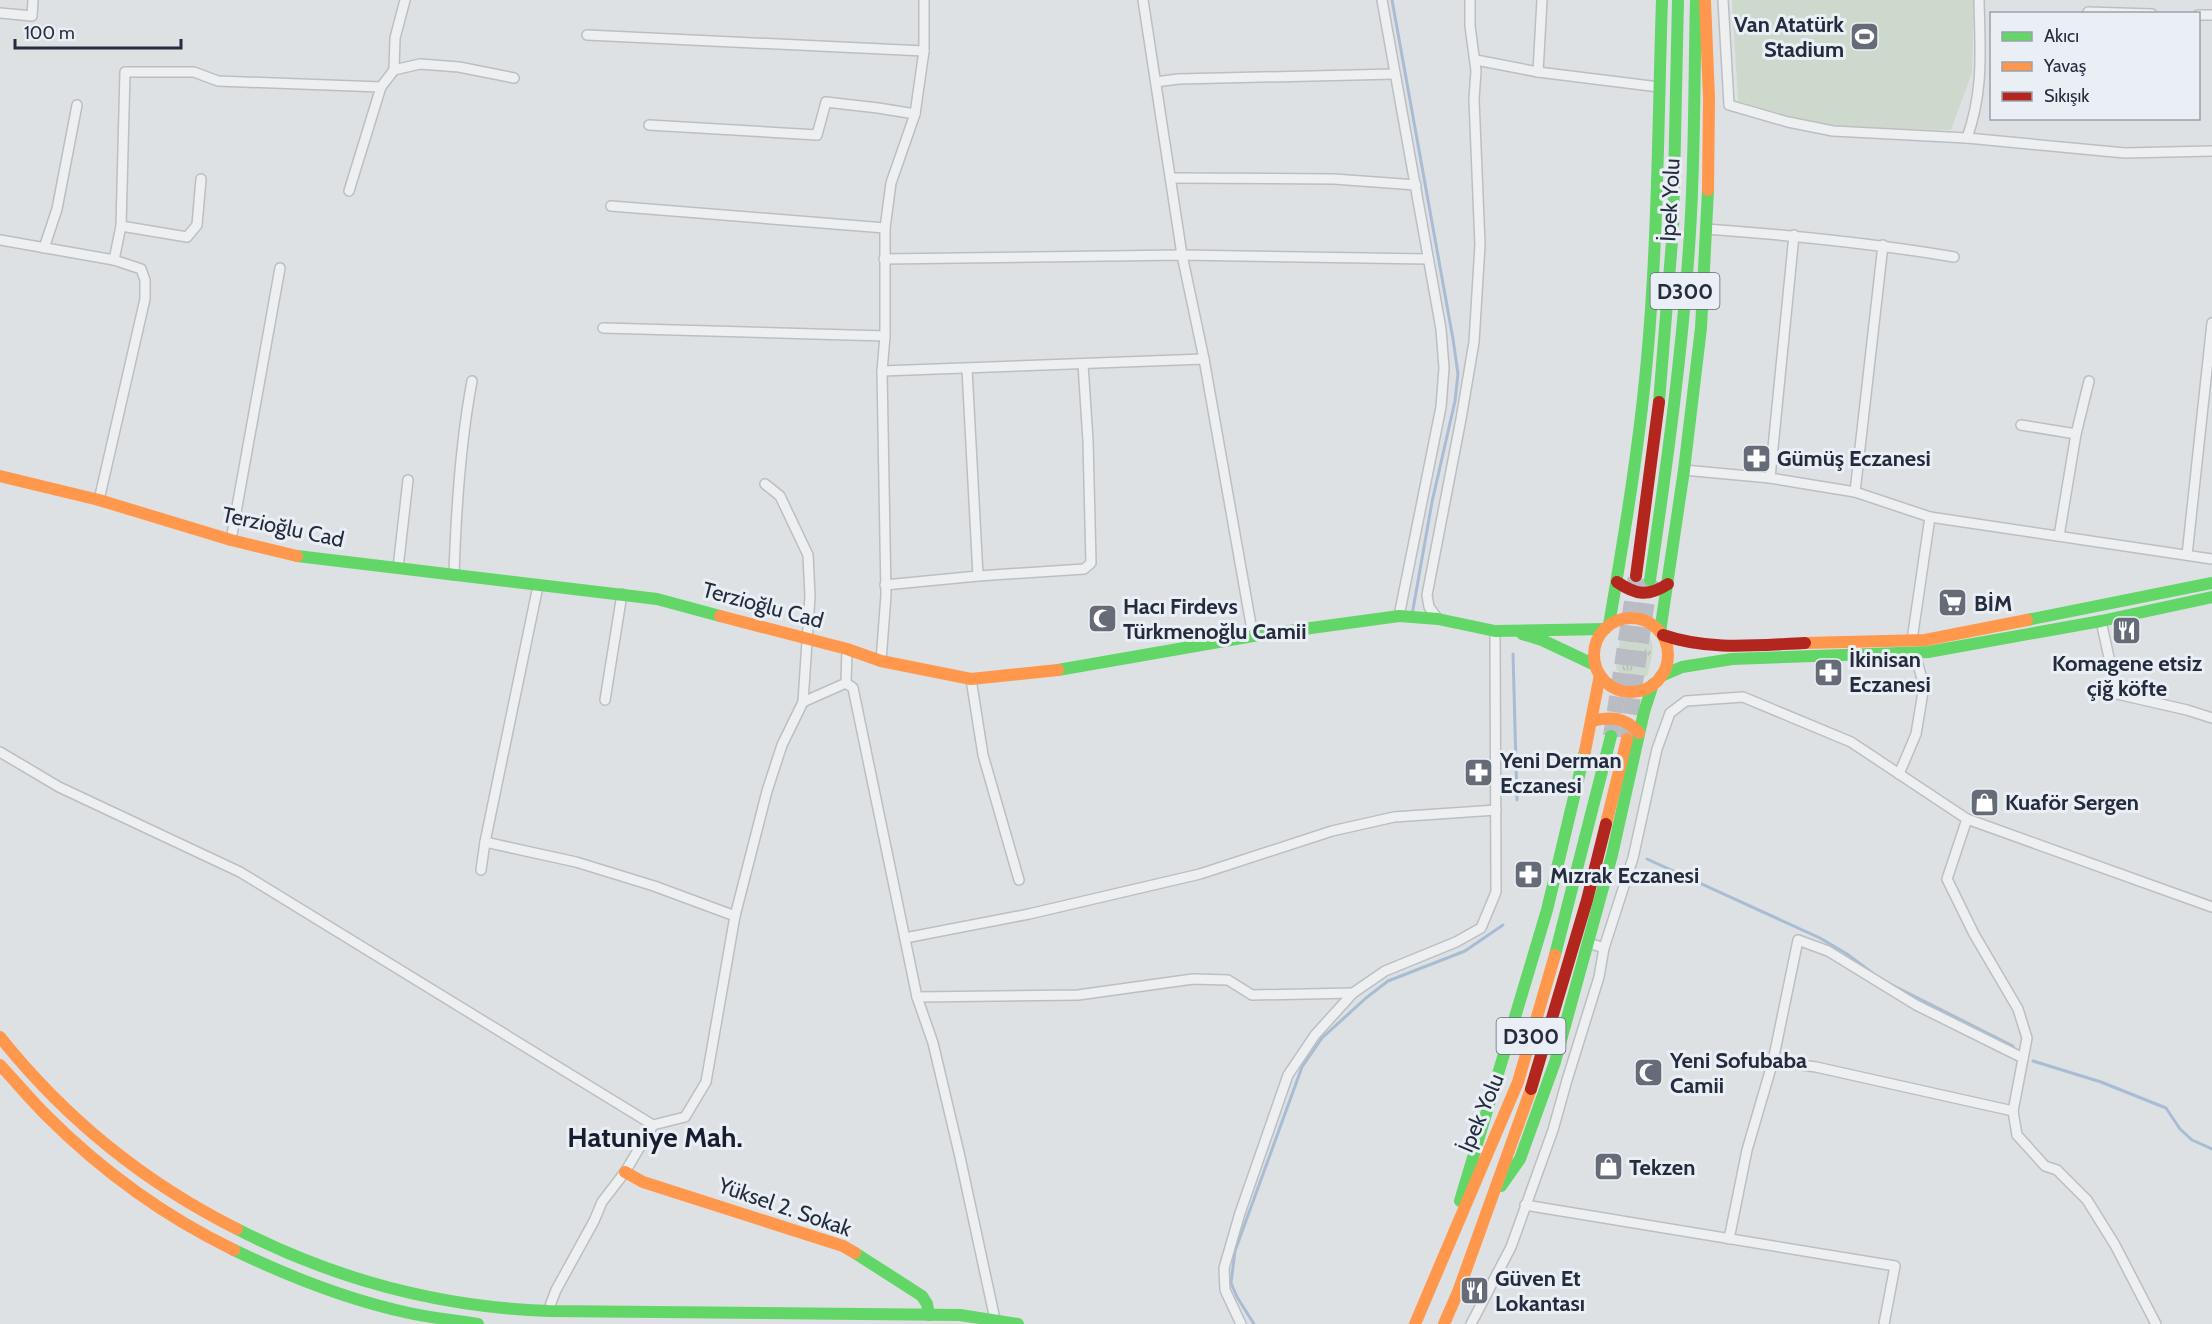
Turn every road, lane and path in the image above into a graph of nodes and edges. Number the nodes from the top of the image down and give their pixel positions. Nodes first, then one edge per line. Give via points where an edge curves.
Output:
1 (33, 0) edge
2 (405, 0) edge
3 (924, 0) edge
4 (1143, 0) edge
5 (1382, 0) edge
6 (1470, 0) edge
7 (1542, 0) edge
8 (1662, 0) edge
9 (1678, 0) edge
10 (1696, 0) edge
11 (1705, 0) edge
12 (1723, 0) edge
13 (1979, 0) edge
14 (0, 13) edge
15 (587, 35) dead end
16 (924, 51) junction
17 (1476, 60) junction
18 (394, 70) junction
19 (1538, 72) junction
20 (1395, 74) junction
21 (514, 78) dead end
22 (1156, 82) junction
23 (381, 87) junction
24 (1659, 87) junction
25 (77, 105) dead end
26 (915, 114) junction
27 (649, 125) dead end
28 (1967, 138) junction
29 (2212, 151) edge
30 (1172, 178) junction
31 (201, 179) dead end
32 (1416, 185) junction
33 (349, 192) dead end
34 (611, 206) dead end
35 (122, 226) junction
36 (885, 228) junction
37 (1706, 229) junction
38 (1794, 235) junction
39 (0, 240) edge
40 (1883, 245) junction
41 (44, 248) junction
42 (1182, 255) junction
43 (1953, 257) dead end
44 (1428, 259) junction
45 (114, 260) junction
46 (884, 260) junction
47 (280, 268) dead end
48 (2212, 323) edge
49 (603, 328) dead end
50 (885, 336) junction
51 (1204, 359) junction
52 (1083, 364) junction
53 (967, 369) junction
54 (882, 371) junction
55 (472, 381) dead end
56 (2089, 381) dead end
57 (2020, 424) dead end
58 (2076, 434) junction
59 (1684, 470) junction
60 (0, 476) edge
61 (1770, 478) junction
62 (408, 480) dead end
63 (765, 484) dead end
64 (1855, 492) junction
65 (99, 500) junction
66 (1930, 517) junction
67 (2060, 536) junction
68 (231, 540) junction
69 (2187, 555) junction
70 (2212, 559) edge
71 (398, 568) junction
72 (454, 575) junction
73 (978, 576) junction
74 (1636, 576) tunnel mouth
75 (1650, 580) tunnel mouth
76 (1617, 582) junction
77 (2212, 583) edge
78 (1668, 584) junction
79 (885, 585) junction
80 (538, 586) junction
81 (622, 594) junction
82 (2212, 597) edge
83 (1399, 616) junction
84 (1438, 619) junction
85 (2101, 621) junction
86 (1607, 627) junction
87 (1495, 631) junction
88 (1518, 632) junction
89 (1662, 634) junction
90 (1253, 636) junction
91 (808, 639) junction
92 (1912, 640) junction
93 (847, 649) junction
94 (1915, 654) junction
95 (881, 661) junction
96 (1598, 670) junction
97 (971, 679) junction
98 (1657, 680) junction
99 (846, 683) junction
100 (605, 700) dead end
101 (803, 702) junction
102 (2212, 718) edge
103 (1591, 721) junction
104 (1639, 733) junction
105 (1611, 736) tunnel mouth
106 (1627, 739) tunnel mouth
107 (0, 752) edge
108 (1899, 774) junction
109 (1496, 810) junction
110 (1967, 819) junction
111 (485, 842) junction
112 (481, 870) dead end
113 (1019, 880) dead end
114 (2212, 907) edge
115 (735, 916) junction
116 (905, 938) junction
117 (1589, 943) junction
118 (1604, 948) junction
119 (1353, 993) junction
120 (917, 996) junction
121 (0, 1037) edge
122 (2023, 1058) junction
123 (1773, 1061) junction
124 (0, 1065) edge
125 (2013, 1112) junction
126 (653, 1125) junction
127 (625, 1172) junction
128 (1492, 1199) junction
129 (1525, 1205) junction
130 (1730, 1239) junction
131 (1448, 1245) junction
132 (1425, 1302) junction
133 (548, 1311) junction
134 (929, 1315) junction
135 (996, 1322) edge
136 (478, 1324) edge
137 (1018, 1324) edge
138 (1241, 1324) edge
139 (1406, 1324) edge
140 (1415, 1324) edge
141 (1444, 1324) edge
142 (1471, 1324) edge
143 (1884, 1324) edge
144 (2156, 1324) edge

1 - 14 street via 32,16
2 - 18 street via 395,38
3 - 16 street
4 - 22 street
5 - 20 street
6 - 17 street
7 - 19 street
8 - 24 main road
9 - 74 main road, İpek Yolu / D300 via 1675,183 1668,304
10 - 75 main road, İpek Yolu / D300 via 1690,229 1667,469
11 - 37 main road via 1709,99
12 - 28 street via 1729,105 1833,131
13 - 28 street via 1981,77 1976,114
15 - 16 street
16 - 26 street
17 - 19 street
17 - 84 street via 1480,245 1475,320 1461,419 1426,595 1429,608
18 - 21 street via 420,64
18 - 23 street
19 - 24 street
20 - 22 street
20 - 32 street
22 - 30 street
23 - 33 street
23 - 35 street via 218,81 194,72 125,72
24 - 76 main road via 1647,361
25 - 41 street via 57,209
26 - 27 street via 826,102 817,135
26 - 36 street via 891,183
28 - 29 street via 2125,153
30 - 32 street
30 - 42 street
31 - 35 street via 196,225 188,237
32 - 44 street
34 - 36 street
35 - 45 street
36 - 46 street
37 - 38 street
37 - 59 main road via 1701,328
38 - 40 street
38 - 61 street
39 - 41 street
40 - 43 street
40 - 64 street
41 - 45 street
42 - 44 street
42 - 46 street
42 - 51 street
44 - 83 street via 1442,339 1441,407
45 - 65 street via 141,269 145,299
46 - 50 street
47 - 68 street
48 - 69 street
49 - 50 street
50 - 54 street
51 - 52 street
51 - 90 street
52 - 53 street
52 - 73 street via 1091,562 1084,569
53 - 54 street
53 - 73 street
54 - 79 street
55 - 72 street via 462,440
56 - 58 street
57 - 58 street
58 - 67 street
59 - 61 street
59 - 78 main road
60 - 65 main road, Terzioğlu Cad
61 - 64 street
62 - 71 street
63 - 91 street via 780,496 808,555
64 - 66 street
65 - 68 main road, Terzioğlu Cad
66 - 67 street
66 - 92 street
67 - 69 street
68 - 71 main road, Terzioğlu Cad via 302,557
69 - 70 street
71 - 72 main road, Terzioğlu Cad
72 - 80 main road, Terzioğlu Cad
73 - 79 street
76 - 78 main road via 1641,595 1659,591
76 - 86 main road
77 - 92 main road
78 - 89 main road
79 - 95 street
80 - 81 main road, Terzioğlu Cad
80 - 111 street
81 - 91 main road, Terzioğlu Cad via 657,599
81 - 100 street
82 - 85 main road
83 - 84 main road, Terzioğlu Cad
83 - 90 main road, Terzioğlu Cad
84 - 87 main road, Terzioğlu Cad
85 - 94 main road
85 - 102 street via 2117,694
86 - 88 main road, Terzioğlu Cad
86 - 89 main road via 1619,620 1642,619
86 - 96 main road via 1595,646
87 - 88 main road, Terzioğlu Cad
87 - 109 street
88 - 96 main road, Terzioğlu Cad via 1542,640
89 - 92 main road via 1711,646
89 - 98 main road via 1668,656
90 - 97 main road, Terzioğlu Cad via 1040,673
91 - 93 main road, Terzioğlu Cad
91 - 101 street
93 - 95 main road, Terzioğlu Cad
93 - 99 street
94 - 98 main road via 1732,659 1682,668
94 - 108 street via 1924,686 1916,734
95 - 97 main road, Terzioğlu Cad
96 - 98 main road via 1608,684 1630,692 1643,690
96 - 103 main road
97 - 113 street via 983,755
98 - 104 main road
99 - 101 street
99 - 116 street via 853,688
101 - 115 street via 782,745
103 - 104 main road via 1620,718
103 - 131 main road via 1547,910
104 - 117 main road
105 - 131 main road, İpek Yolu / D300 via 1568,910 1518,1082
106 - 128 main road, İpek Yolu / D300 via 1587,900 1538,1071
107 - 126 street via 59,787 240,872
108 - 110 street
108 - 118 street via 1851,742 1743,697 1686,701 1670,713 1657,749 1633,858
109 - 116 street via 1394,817 1332,831 1200,874
109 - 119 street via 1496,892 1481,928 1385,971
110 - 114 street
110 - 122 street via 1947,879 2018,1009 2027,1038
111 - 112 street
111 - 115 street via 576,862
115 - 126 street via 706,1082 685,1117
116 - 120 street
117 - 118 street
117 - 128 main road via 1555,1062 1520,1159
118 - 129 street via 1599,977 1553,1130
119 - 120 street via 1252,995 1228,980 1193,979 1078,994
119 - 138 street via 1315,1035 1288,1075 1240,1213 1224,1268 1225,1290
120 - 135 street via 935,1054
121 - 133 main road via 67,1110 107,1145 188,1203 238,1232 324,1269 413,1294 473,1306
122 - 123 street via 1916,1005 1828,951 1798,939
122 - 125 street
123 - 125 street via 1816,1067
123 - 130 street via 1747,1150
124 - 136 main road via 81,1147 133,1191 177,1221 260,1264 321,1288 419,1314
125 - 144 street via 2017,1135 2045,1166 2057,1170 2086,1200 2115,1245
126 - 127 street
127 - 133 street via 602,1202
127 - 134 main road, Yüksel 2. Sokak via 643,1182 843,1246 922,1296
128 - 141 main road, İpek Yolu / D300
129 - 130 street
129 - 142 street via 1511,1247
130 - 143 street via 1895,1266
131 - 132 main road, İpek Yolu / D300
132 - 139 main road
132 - 140 main road, İpek Yolu / D300
133 - 134 main road
134 - 135 main road via 960,1315
135 - 137 main road

